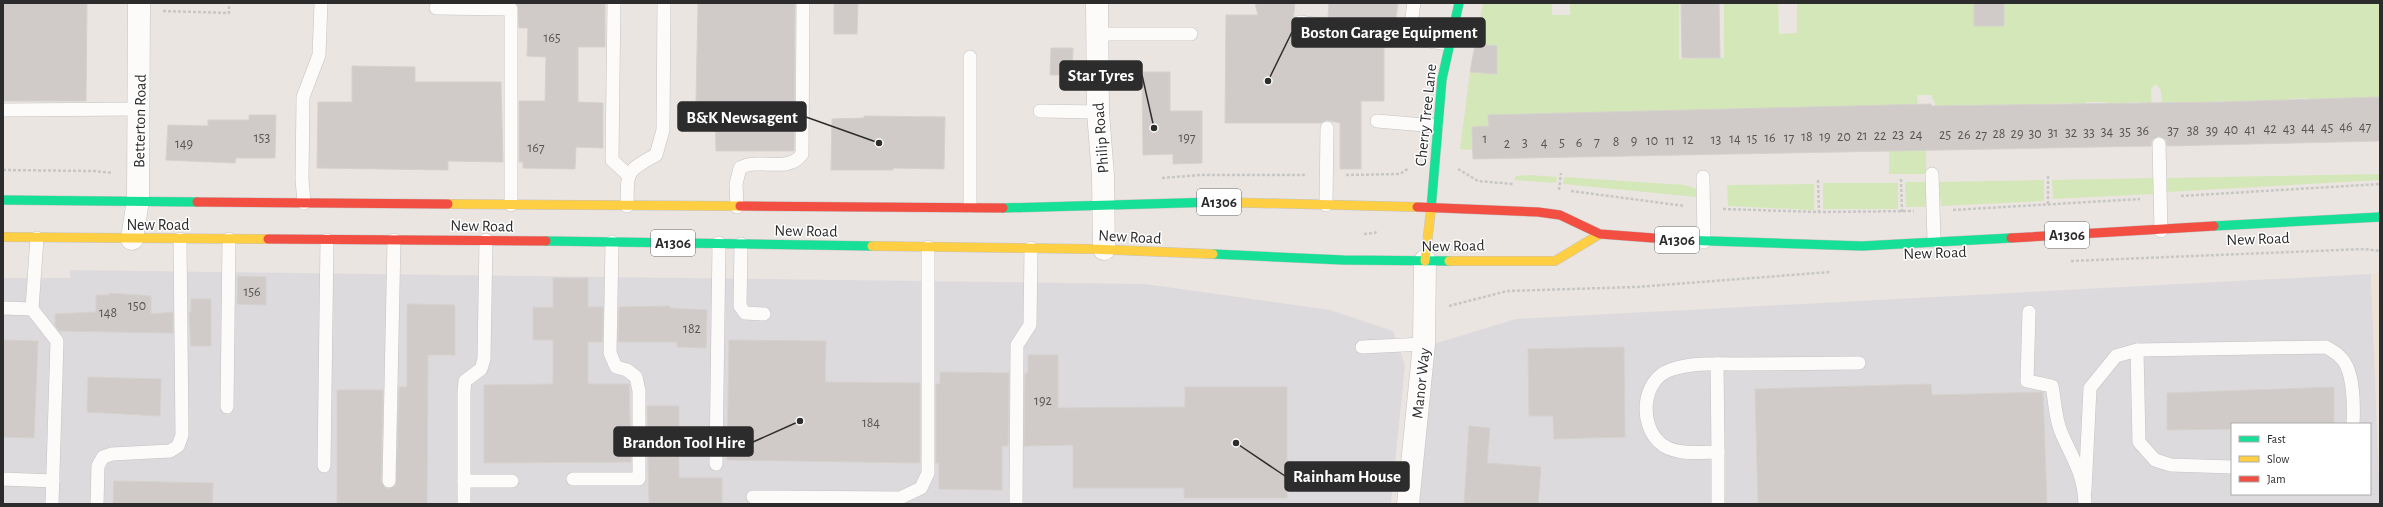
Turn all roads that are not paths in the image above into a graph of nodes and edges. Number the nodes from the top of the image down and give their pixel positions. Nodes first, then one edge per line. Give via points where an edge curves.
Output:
1 (321, 3) edge
2 (614, 3) edge
3 (664, 3) edge
4 (803, 3) edge
5 (1097, 3) edge
6 (1414, 3) edge
7 (1460, 3) edge
8 (139, 7) edge
9 (436, 8) dead end
10 (1300, 22) dead end
11 (1097, 34) junction
12 (1191, 34) dead end
13 (1409, 38) junction
14 (1449, 44) junction
15 (970, 57) dead end
16 (138, 109) junction
17 (3, 110) edge
18 (1040, 111) dead end
19 (1098, 112) junction
20 (1377, 121) dead end
21 (1436, 126) junction
22 (1327, 128) dead end
23 (2159, 144) dead end
24 (1932, 174) dead end
25 (628, 175) junction
26 (1703, 177) dead end
27 (3, 200) edge
28 (138, 200) junction
29 (304, 203) junction
30 (511, 205) junction
31 (1326, 205) junction
32 (627, 206) junction
33 (970, 206) junction
34 (1104, 206) junction
35 (736, 207) junction
36 (1431, 209) junction
37 (2380, 217) edge
38 (2161, 231) junction
39 (1600, 234) junction
40 (3, 237) edge
41 (37, 238) junction
42 (132, 238) junction
43 (180, 239) junction
44 (229, 239) junction
45 (327, 240) junction
46 (394, 240) junction
47 (486, 240) junction
48 (1934, 241) junction
49 (612, 242) junction
50 (1704, 242) junction
51 (719, 243) junction
52 (741, 244) junction
53 (928, 247) junction
54 (1031, 248) junction
55 (1104, 249) junction
56 (1425, 261) junction
57 (3, 308) edge
58 (32, 309) junction
59 (2029, 312) dead end
60 (764, 314) dead end
61 (1424, 344) junction
62 (1362, 347) dead end
63 (2137, 350) junction
64 (1859, 363) dead end
65 (1717, 364) junction
66 (227, 407) dead end
67 (2353, 423) edge
68 (1718, 452) junction
69 (716, 464) dead end
70 (324, 466) dead end
71 (2231, 467) edge
72 (3, 479) edge
73 (573, 479) dead end
74 (389, 480) dead end
75 (53, 481) junction
76 (464, 481) junction
77 (512, 481) dead end
78 (2085, 490) junction
79 (753, 497) dead end
80 (52, 504) edge
81 (97, 504) edge
82 (464, 504) edge
83 (1016, 504) edge
84 (1408, 504) edge
85 (1718, 504) edge
86 (2085, 504) edge

1 - 29 lane via 319,55 303,97
2 - 25 lane via 612,160
3 - 25 lane via 663,130 656,155 634,167
4 - 35 lane via 802,154 798,160 789,164 748,163 740,168 736,184
5 - 11 street, Philip Road
6 - 13 lane
7 - 14 main road, Cherry Tree Lane
8 - 16 street, Betterton Road
9 - 30 lane via 511,9
10 - 13 lane
11 - 12 lane
11 - 19 street, Philip Road
13 - 14 lane
14 - 21 main road, Cherry Tree Lane
15 - 33 lane
16 - 17 lane
16 - 28 street, Betterton Road
18 - 19 lane
19 - 34 street, Philip Road
20 - 21 lane
21 - 36 main road, Cherry Tree Lane
22 - 31 lane
23 - 38 lane
24 - 48 lane
25 - 32 lane
26 - 50 lane
27 - 28 main road, New Road / A1306
28 - 29 main road, New Road / A1306
28 - 42 street, Betterton Road
29 - 30 main road, New Road / A1306
30 - 32 main road, New Road / A1306
31 - 34 main road, New Road / A1306 via 1227,202
31 - 36 main road, New Road / A1306
32 - 35 main road, New Road / A1306
33 - 34 main road, New Road / A1306
33 - 35 main road, New Road / A1306
34 - 55 street, Philip Road
36 - 39 main road, New Road / A1306 via 1496,210 1560,215
36 - 56 main road, Cherry Tree Lane
37 - 38 main road, New Road / A1306
38 - 48 main road, New Road / A1306
39 - 50 main road, New Road / A1306
39 - 56 main road, New Road / A1306 via 1555,261
40 - 41 main road, New Road / A1306
41 - 42 main road, New Road / A1306
41 - 58 lane
42 - 43 main road, New Road / A1306
43 - 44 main road, New Road / A1306
43 - 81 lane via 182,435 178,446 170,451 112,454 103,457 98,466
44 - 45 main road, New Road / A1306
44 - 66 lane
45 - 46 main road, New Road / A1306
45 - 70 lane
46 - 47 main road, New Road / A1306
46 - 74 lane
47 - 49 main road, New Road / A1306
47 - 76 lane via 484,359 481,369 465,381
48 - 50 main road, New Road / A1306 via 1862,246
49 - 51 main road, New Road / A1306
49 - 73 lane via 610,353 616,367 627,370 636,377 639,391 639,479
51 - 52 main road, New Road / A1306
51 - 69 lane
52 - 53 main road, New Road / A1306
52 - 60 lane via 740,306 745,313
53 - 54 main road, New Road / A1306
53 - 79 lane via 928,473 921,488 900,498
54 - 55 main road, New Road / A1306
54 - 83 lane via 1030,325 1017,345
55 - 56 main road, New Road / A1306 via 1343,260
56 - 61 street, Manor Way
57 - 58 lane
58 - 75 lane via 57,341
59 - 78 lane via 2027,381 2052,386 2060,431 2076,460
61 - 62 lane
61 - 84 street, Manor Way
63 - 67 lane via 2326,347 2342,358 2349,371 2354,407
63 - 71 lane via 2139,442 2155,460 2171,465
63 - 78 lane via 2116,356 2090,388
64 - 65 lane
65 - 68 lane
65 - 68 lane via 1681,367 1669,370 1658,377 1647,399 1646,416 1650,429 1659,442 1671,450
68 - 85 lane
72 - 75 lane
75 - 80 lane
76 - 77 lane
76 - 82 lane
78 - 86 lane

